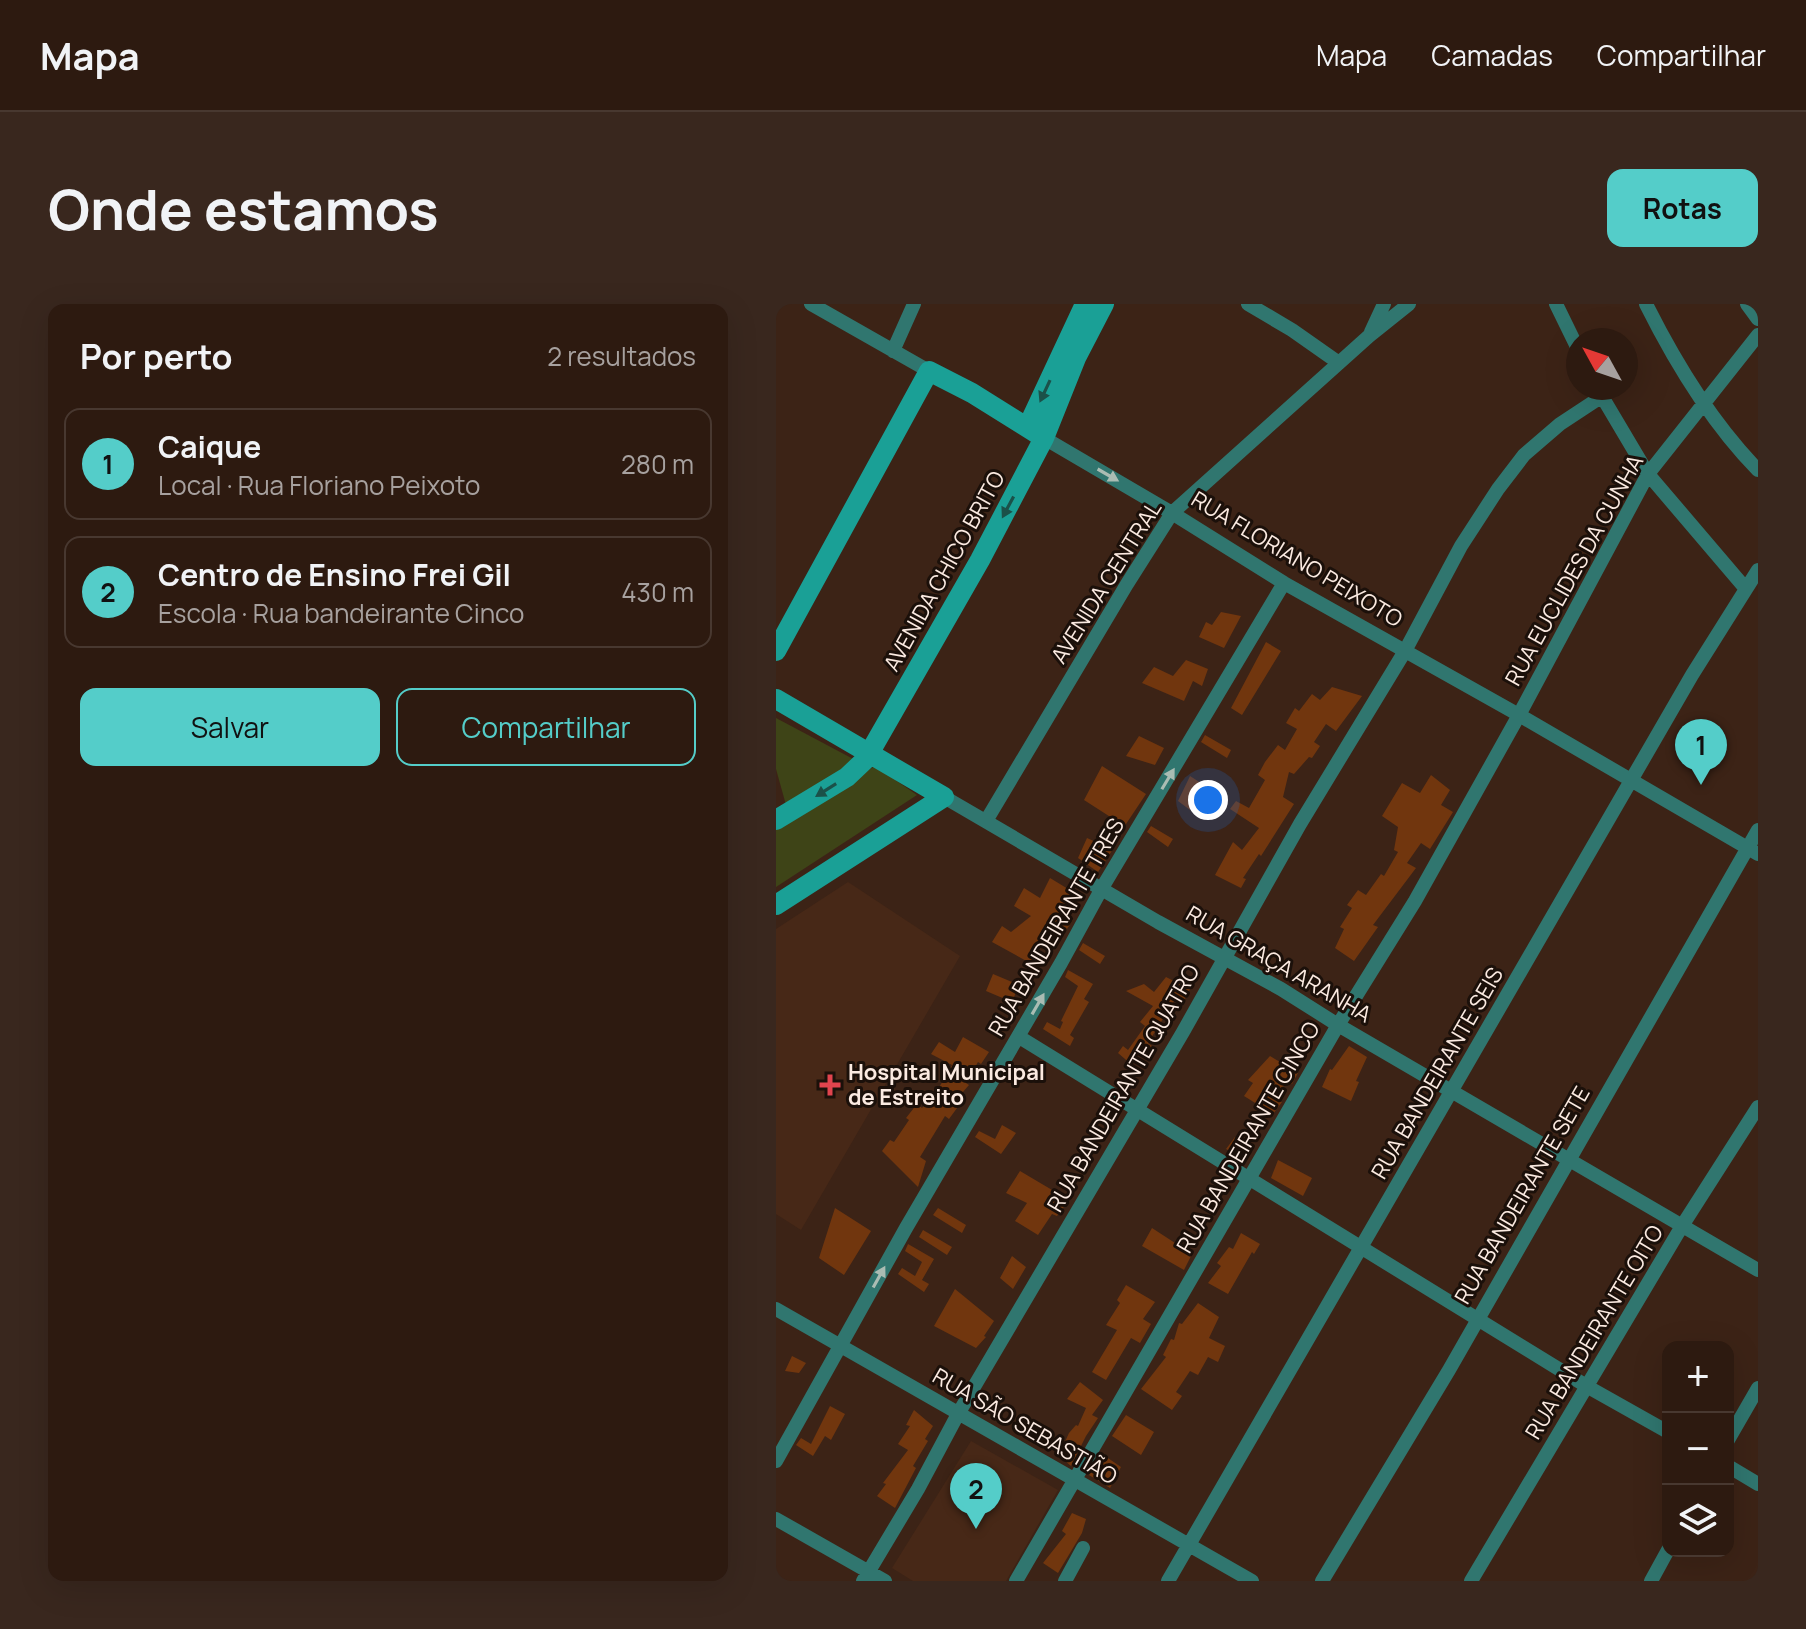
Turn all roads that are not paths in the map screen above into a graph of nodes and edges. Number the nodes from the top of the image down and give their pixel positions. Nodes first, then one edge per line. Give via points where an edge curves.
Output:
1 (811, 304) edge
2 (914, 304) edge
3 (1085, 304) edge
4 (1104, 304) edge
5 (1248, 304) edge
6 (1384, 304) edge
7 (1409, 304) edge
8 (1556, 304) edge
9 (1646, 304) edge
10 (1747, 304) edge
11 (1758, 319) edge
12 (1568, 328) edge
13 (1758, 335) edge
14 (1369, 336) junction
15 (893, 351) junction
16 (1339, 363) junction
17 (929, 371) junction
18 (1589, 400) edge
19 (1604, 400) edge
20 (1704, 404) junction
21 (1036, 432) junction
22 (1758, 470) edge
23 (1648, 474) junction
24 (1172, 513) junction
25 (1758, 570) edge
26 (1284, 583) junction
27 (1746, 589) junction
28 (776, 651) edge
29 (1405, 651) junction
30 (776, 699) edge
31 (1519, 715) junction
32 (869, 753) junction
33 (1631, 781) junction
34 (944, 797) junction
35 (776, 820) edge
36 (986, 821) junction
37 (1758, 830) edge
38 (1753, 851) edge
39 (1102, 888) junction
40 (776, 905) edge
41 (1223, 959) junction
42 (1338, 1025) junction
43 (1019, 1037) junction
44 (1451, 1091) junction
45 (1758, 1107) edge
46 (1136, 1110) junction
47 (1569, 1159) junction
48 (1250, 1178) junction
49 (1682, 1226) junction
50 (1362, 1248) junction
51 (1758, 1270) edge
52 (776, 1309) edge
53 (1478, 1318) junction
54 (841, 1345) junction
55 (1588, 1387) junction
56 (1758, 1388) edge
57 (958, 1414) junction
58 (1662, 1429) edge
59 (1734, 1430) edge
60 (776, 1461) edge
61 (1734, 1470) edge
62 (1076, 1480) junction
63 (1758, 1484) edge
64 (776, 1519) edge
65 (1189, 1546) junction
66 (1083, 1548) dead end
67 (1664, 1557) edge
68 (865, 1576) edge
69 (885, 1581) edge
70 (1016, 1581) edge
71 (1065, 1581) edge
72 (1168, 1581) edge
73 (1252, 1581) edge
74 (1322, 1581) edge
75 (1471, 1581) edge
76 (1651, 1581) edge

1 - 15 street, RUA FLORIANO PEIXOTO
2 - 15 street
3 -> 21 main road, AVENIDA CHICO BRITO
4 - 21 main road, AVENIDA CHICO BRITO
5 - 16 street
6 - 14 street
7 - 14 street, AVENIDA CENTRAL
8 - 12 street
9 - 20 street
10 - 11 street
13 - 20 street, RUA EUCLIDES DA CUNHA
14 - 16 street, AVENIDA CENTRAL
15 - 17 street, RUA FLORIANO PEIXOTO
16 - 24 street, AVENIDA CENTRAL
17 - 21 main road, RUA FLORIANO PEIXOTO
17 - 28 main road
18 - 29 street, RUA BANDEIRANTE QUATRO via 1524,455 1498,489
19 - 23 street
20 - 22 street
20 - 23 street, RUA EUCLIDES DA CUNHA
21 -> 24 street, RUA FLORIANO PEIXOTO
21 -> 32 main road, AVENIDA CHICO BRITO via 980,560
23 - 27 street
23 - 31 street, RUA EUCLIDES DA CUNHA
24 - 26 street, RUA FLORIANO PEIXOTO
24 - 36 street, AVENIDA CENTRAL
25 - 27 street, RUA BANDEIRANTE SEIS
26 - 29 street, RUA FLORIANO PEIXOTO
39 -> 26 street, RUA BANDEIRANTE TRES
27 - 33 street, RUA BANDEIRANTE SEIS
29 - 31 street, RUA FLORIANO PEIXOTO
29 - 41 street, RUA BANDEIRANTE QUATRO
30 - 32 main road, RUA GRAÇA ARANHA
31 - 33 street, RUA FLORIANO PEIXOTO
31 - 42 street, RUA BANDEIRANTE CINCO
32 - 34 main road, RUA GRAÇA ARANHA
32 -> 35 main road, AVENIDA CHICO BRITO via 859,769
33 - 38 street, RUA FLORIANO PEIXOTO
33 - 44 street, RUA BANDEIRANTE SEIS
34 - 36 street, RUA GRAÇA ARANHA
34 - 40 main road
36 - 39 street, RUA GRAÇA ARANHA
37 - 38 street, RUA BANDEIRANTE SETE
38 - 47 street, RUA BANDEIRANTE SETE
39 - 41 street, RUA GRAÇA ARANHA
43 -> 39 street, RUA BANDEIRANTE TRES
41 - 42 street, RUA GRAÇA ARANHA
41 - 46 street, RUA BANDEIRANTE QUATRO
42 - 44 street, RUA GRAÇA ARANHA
42 - 48 street, RUA BANDEIRANTE CINCO
43 - 46 street
54 -> 43 street, RUA BANDEIRANTE TRES
44 - 47 street, RUA GRAÇA ARANHA
44 - 50 street, RUA BANDEIRANTE SEIS
45 - 49 street, RUA BANDEIRANTE OITO
46 - 48 street
46 - 57 street, RUA BANDEIRANTE QUATRO
47 - 49 street, RUA GRAÇA ARANHA
47 - 53 street, RUA BANDEIRANTE SETE
48 - 50 street
48 - 62 street, RUA BANDEIRANTE CINCO
49 - 51 street, RUA GRAÇA ARANHA
49 - 55 street, RUA BANDEIRANTE OITO
50 - 53 street
50 - 65 street, RUA BANDEIRANTE SEIS
52 - 54 street, RUA SÃO SEBASTIÃO
53 - 55 street
53 - 74 street, RUA BANDEIRANTE SETE
54 - 57 street, RUA SÃO SEBASTIÃO
54 - 60 street, RUA BANDEIRANTE TRES
55 - 58 street
55 - 75 street, RUA BANDEIRANTE OITO
56 - 59 street
57 - 62 street, RUA SÃO SEBASTIÃO
57 - 68 street, RUA BANDEIRANTE QUATRO
61 - 63 street
62 - 65 street, RUA SÃO SEBASTIÃO
62 - 70 street, RUA BANDEIRANTE CINCO
64 - 68 street
65 - 72 street, RUA BANDEIRANTE SEIS
65 - 73 street, RUA SÃO SEBASTIÃO
66 - 71 street
67 - 76 street
68 - 69 street

